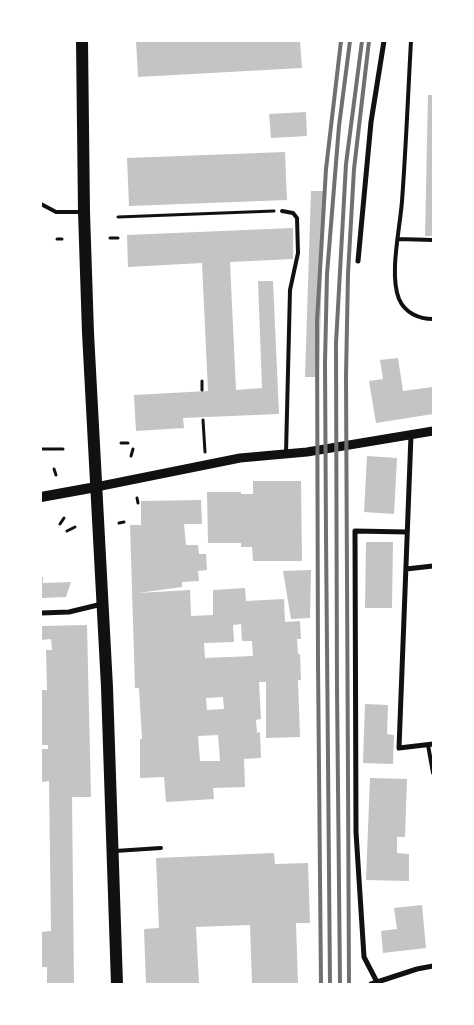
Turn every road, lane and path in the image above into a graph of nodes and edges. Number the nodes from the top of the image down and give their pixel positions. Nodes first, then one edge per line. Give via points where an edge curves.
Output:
1 (82, 41) edge
2 (384, 41) edge
3 (411, 41) edge
4 (41, 204) edge
5 (282, 211) joint
6 (84, 212) junction
7 (118, 217) dead end
8 (110, 238) dead end
9 (118, 238) dead end
10 (398, 239) junction
11 (433, 240) edge
12 (358, 262) dead end
13 (433, 319) edge
14 (202, 381) dead end
15 (202, 390) dead end
16 (204, 420) dead end
17 (433, 431) edge
18 (411, 435) junction
19 (121, 443) dead end
20 (128, 443) dead end
21 (68, 447) dead end
22 (41, 449) edge
23 (133, 449) dead end
24 (286, 453) junction
25 (131, 456) dead end
26 (206, 465) junction
27 (54, 469) dead end
28 (56, 475) dead end
29 (96, 487) junction
30 (41, 497) edge
31 (137, 498) dead end
32 (138, 503) dead end
33 (64, 518) dead end
34 (60, 524) dead end
35 (75, 527) dead end
36 (67, 530) dead end
37 (407, 532) junction
38 (433, 566) edge
39 (406, 569) junction
40 (103, 604) junction
41 (41, 613) edge
42 (430, 744) edge
43 (433, 773) edge
44 (161, 848) dead end
45 (113, 851) junction
46 (433, 966) edge
47 (387, 981) edge
48 (374, 983) edge
49 (117, 984) edge

1 - 6 main road
2 - 12 street via 371,122
3 - 10 lane
4 - 6 lane via 56,212
5 - 7 path
5 - 24 lane via 293,213 297,218 298,252 290,290
6 - 29 main road
8 - 9 path
10 - 11 lane
10 - 13 lane via 395,287 400,301 410,313
14 - 15 path
16 - 26 path
17 - 18 street
18 - 24 street
18 - 37 street
19 - 20 path
21 - 22 path
23 - 25 path
24 - 26 street
26 - 29 street
27 - 28 path
29 - 30 main road
29 - 40 main road
31 - 32 path
33 - 34 path
35 - 36 path
37 - 39 street
37 - 48 street via 355,530 356,832 364,957
38 - 39 street
39 - 42 street via 399,748
40 - 41 street via 69,612
40 - 45 main road
42 - 43 lane
44 - 45 lane
45 - 49 main road
46 - 47 street via 416,968
47 - 48 street

